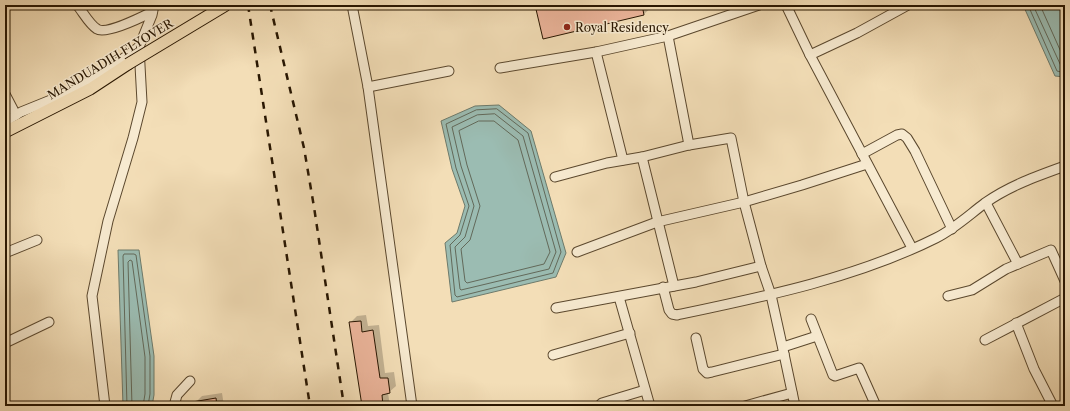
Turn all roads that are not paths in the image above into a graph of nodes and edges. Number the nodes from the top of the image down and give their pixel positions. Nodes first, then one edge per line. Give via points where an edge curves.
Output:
1 (77, 5) edge
2 (226, 5) edge
3 (352, 5) edge
4 (759, 5) edge
5 (786, 5) edge
6 (908, 5) edge
7 (153, 9) edge
8 (668, 36) junction
9 (139, 47) junction
10 (596, 52) junction
11 (810, 55) junction
12 (500, 68) dead end
13 (449, 71) dead end
14 (368, 87) junction
15 (5, 94) edge
16 (16, 115) junction
17 (5, 122) edge
18 (5, 132) edge
19 (689, 145) junction
20 (862, 154) junction
21 (642, 157) junction
22 (623, 160) junction
23 (867, 164) junction
24 (1065, 166) edge
25 (555, 177) dead end
26 (744, 202) junction
27 (986, 203) junction
28 (657, 222) junction
29 (952, 229) junction
30 (37, 240) dead end
31 (912, 248) junction
32 (577, 252) dead end
33 (5, 253) edge
34 (1018, 264) junction
35 (761, 266) junction
36 (1065, 281) edge
37 (674, 286) junction
38 (663, 287) junction
39 (771, 295) junction
40 (948, 296) dead end
41 (619, 297) junction
42 (1065, 298) edge
43 (556, 308) dead end
44 (811, 319) dead end
45 (49, 322) dead end
46 (1016, 323) junction
47 (630, 334) junction
48 (817, 336) junction
49 (696, 338) dead end
50 (985, 340) dead end
51 (5, 343) edge
52 (784, 351) junction
53 (552, 355) dead end
54 (190, 381) dead end
55 (645, 390) junction
56 (792, 393) junction
57 (105, 406) edge
58 (174, 406) edge
59 (412, 406) edge
60 (599, 406) edge
61 (650, 406) edge
62 (745, 406) edge
63 (795, 406) edge
64 (876, 406) edge
65 (1053, 406) edge

1 - 7 street via 91,24 102,31
2 - 18 main road, MANDUADIH FLYOVER, bridge via 90,89
3 - 14 street
4 - 8 street
5 - 11 street
6 - 11 street
7 - 9 street
8 - 10 street
8 - 19 street
9 - 16 street via 72,91
9 - 57 street via 142,102 108,221 92,296
10 - 12 street
10 - 22 street
11 - 20 street
13 - 14 street
14 - 59 street
15 - 16 street
16 - 17 street
19 - 21 street
19 - 26 street via 732,138
20 - 23 street
20 - 29 street via 897,135 902,134 907,138
21 - 22 street
21 - 28 street
22 - 25 street
23 - 26 street
23 - 31 street
24 - 27 street via 1009,188
26 - 28 street
26 - 35 street
27 - 29 street
27 - 34 street
28 - 32 street
28 - 37 street
29 - 31 street
30 - 33 street
31 - 39 street via 874,264
34 - 36 street via 1051,250
34 - 40 street via 972,290
35 - 37 street
35 - 39 street
37 - 38 street
38 - 39 street via 669,310 677,315
38 - 41 street
39 - 52 street
41 - 43 street
41 - 47 street
42 - 46 street
44 - 48 street
45 - 51 street
46 - 50 street
46 - 65 street via 1034,369
47 - 53 street
47 - 55 street
48 - 52 street
48 - 64 street via 833,375 859,368
49 - 52 street via 703,369 707,373
52 - 56 street
54 - 58 street via 176,395
55 - 60 street
55 - 61 street
56 - 62 street
56 - 63 street

